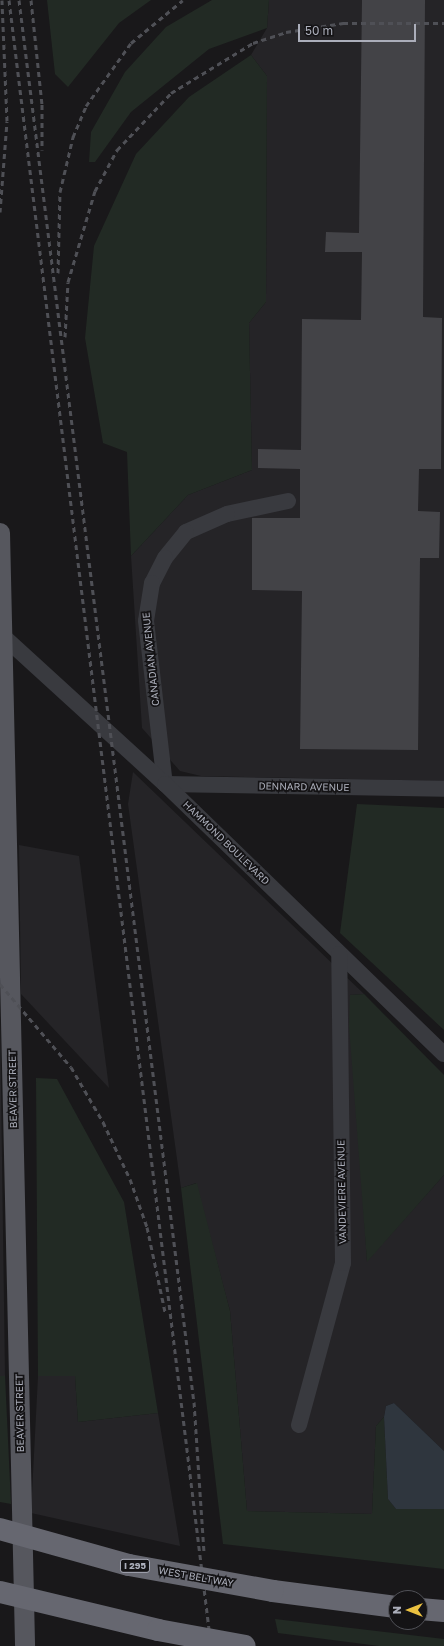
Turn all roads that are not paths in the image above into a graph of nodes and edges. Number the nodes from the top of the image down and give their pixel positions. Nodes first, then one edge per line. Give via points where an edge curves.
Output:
1 (288, 501) dead end
2 (0, 533) edge
3 (4, 637) junction
4 (165, 784) junction
5 (444, 789) edge
6 (339, 954) junction
7 (444, 1054) edge
8 (299, 1425) dead end
9 (0, 1529) edge
10 (0, 1592) edge
11 (388, 1606) edge
12 (428, 1610) edge
13 (444, 1611) edge
14 (25, 1646) edge
15 (245, 1646) edge

1 - 4 street, CANADIAN AVENUE via 227,514 186,532 165,558 152,583 146,622
2 - 3 main road, BEAVER STREET
3 - 4 street, HAMMOND BOULEVARD
3 - 14 main road, BEAVER STREET
4 - 5 street, DENNARD AVENUE
4 - 6 street, HAMMOND BOULEVARD
6 - 7 street, HAMMOND BOULEVARD
6 - 8 street, VANDEVIERE AVENUE via 343,1263
9 - 11 highway, WEST BELTWAY / I 295, bridge via 129,1565 273,1591
10 - 15 highway, bridge via 158,1630
12 - 13 highway

